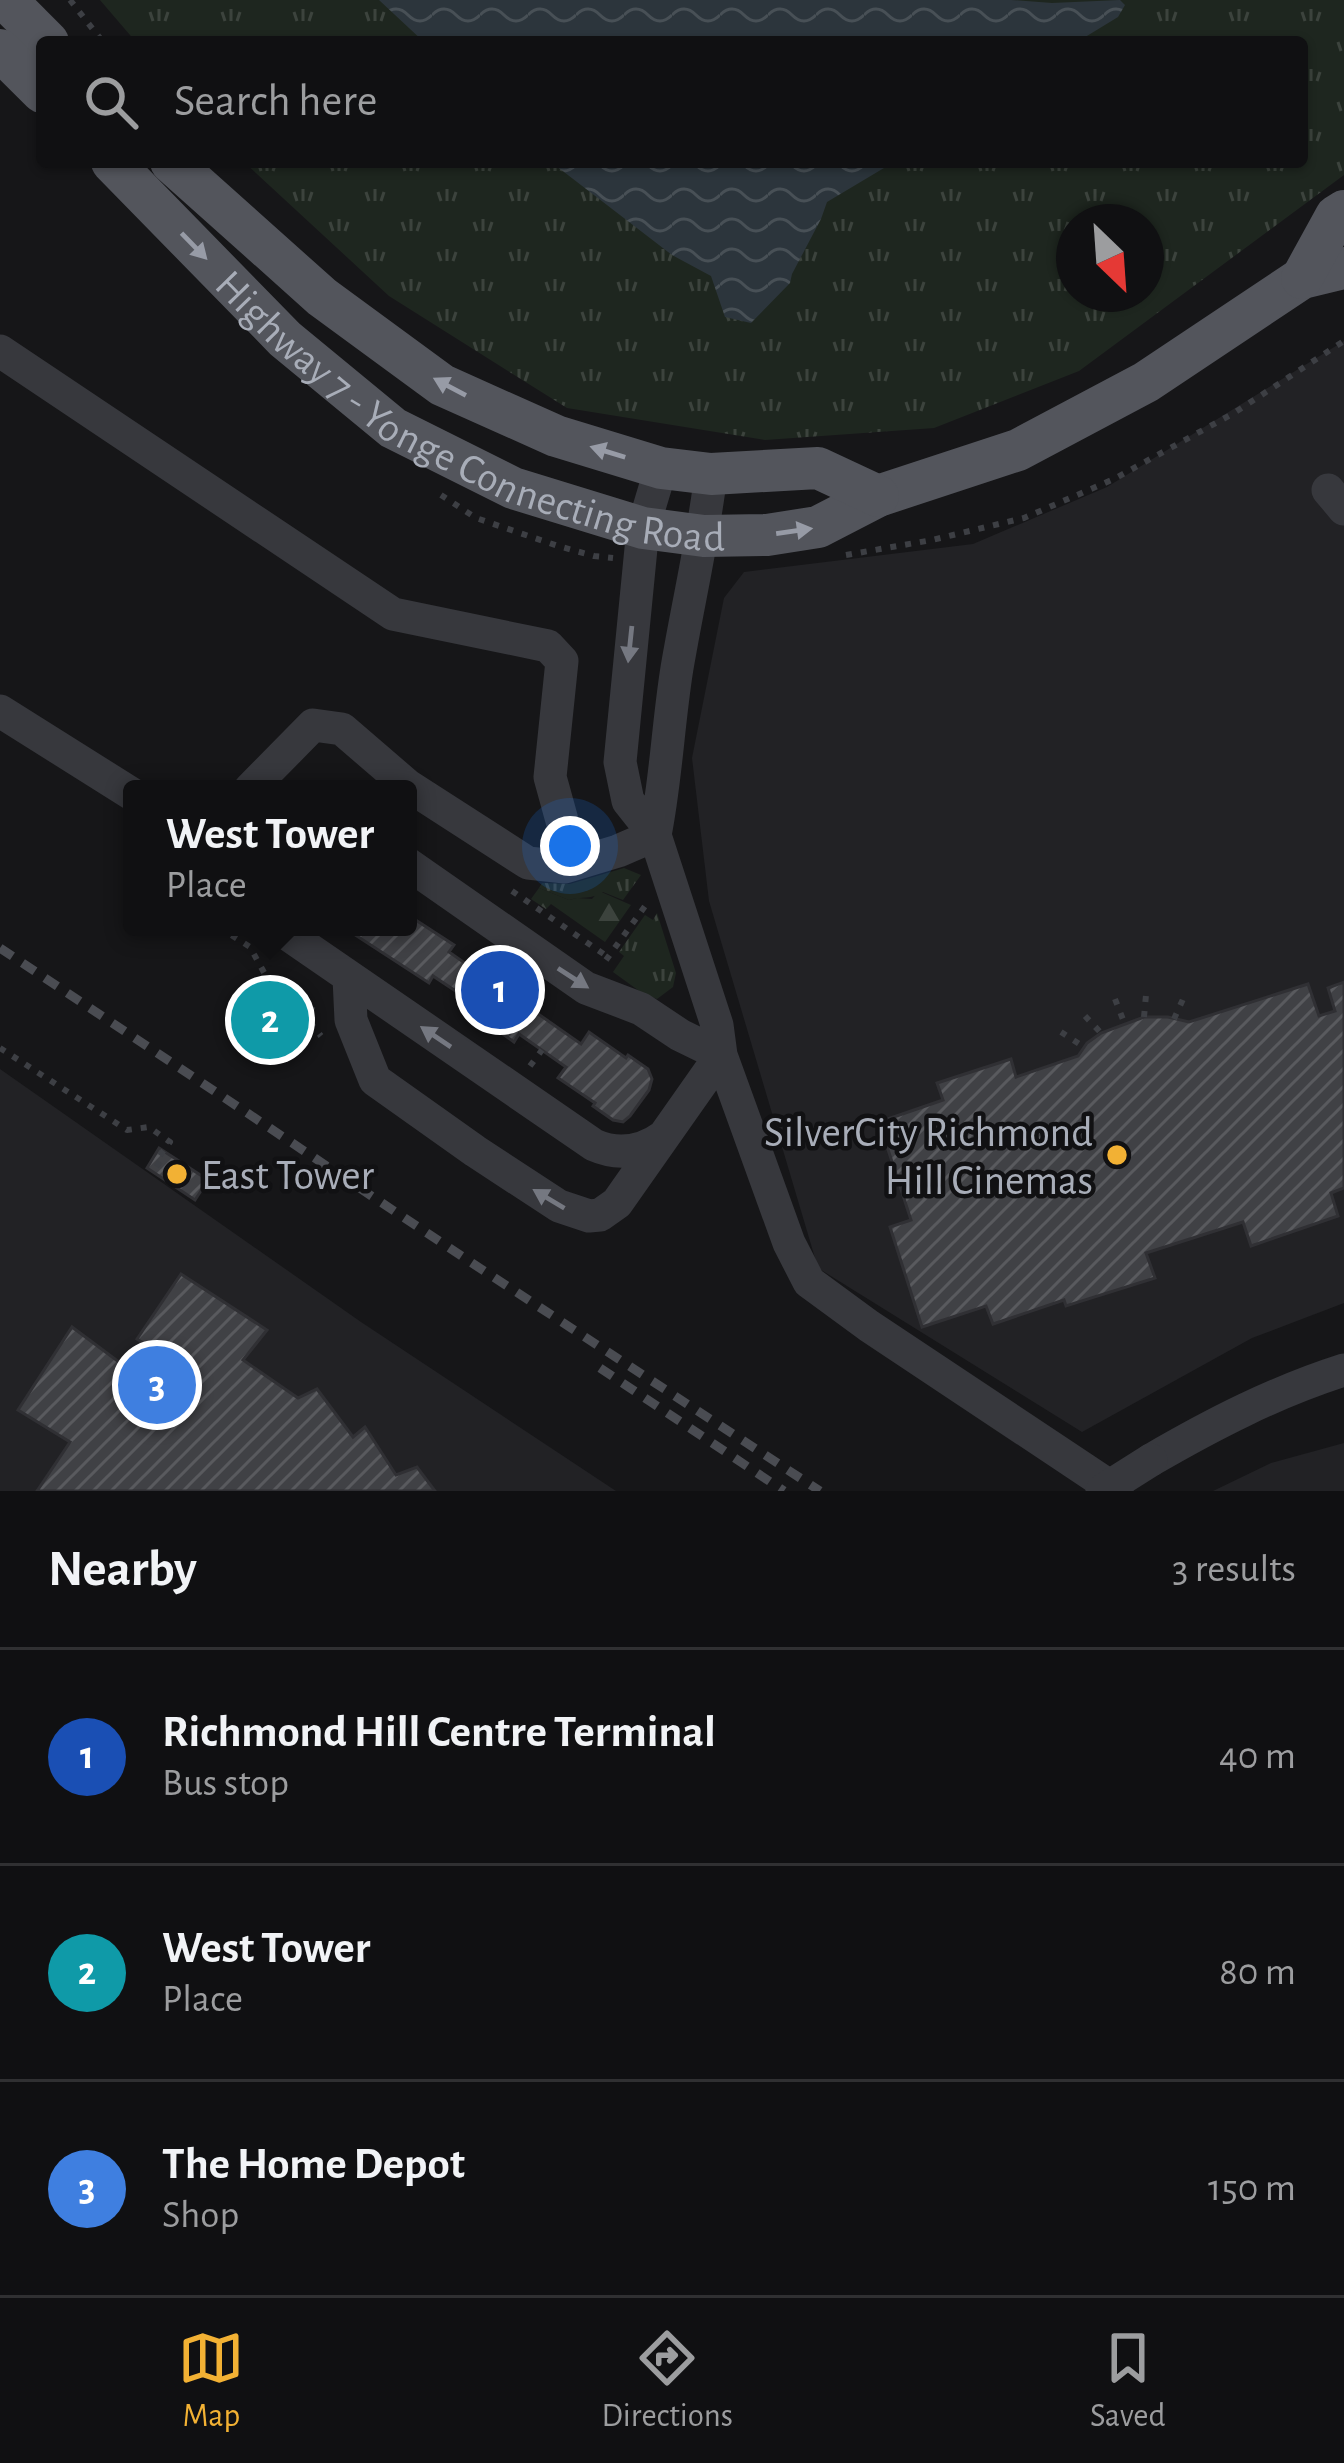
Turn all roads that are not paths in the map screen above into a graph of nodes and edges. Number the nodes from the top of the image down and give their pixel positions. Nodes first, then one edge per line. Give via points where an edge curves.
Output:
1 (6, 0) edge
2 (47, 0) edge
3 (43, 36) edge
4 (74, 36) edge
5 (0, 50) edge
6 (0, 65) edge
7 (36, 89) edge
8 (36, 92) edge
9 (118, 168) edge
10 (178, 168) edge
11 (1344, 211) edge
12 (1344, 268) edge
13 (1302, 278) junction
14 (0, 351) edge
15 (661, 468) junction
16 (711, 474) junction
17 (878, 496) junction
18 (643, 528) junction
19 (704, 536) junction
20 (0, 711) edge
21 (259, 780) edge
22 (401, 780) edge
23 (123, 788) edge
24 (417, 791) edge
25 (655, 835) junction
26 (574, 864) junction
27 (417, 870) edge
28 (290, 936) edge
29 (349, 978) junction
30 (721, 1055) junction
31 (664, 1136) junction
32 (1344, 1370) edge
33 (1102, 1491) edge
34 (1117, 1491) edge

1 - 3 main road
2 - 4 main road
5 - 7 main road
6 - 8 main road
9 -> 18 main road, Highway 7 - Yonge Connecting Road via 285,339 393,428 513,488
15 -> 10 main road, Highway 7 - Yonge Connecting Road via 556,436 442,385 322,297
11 - 13 main road, Highway 7 - Yonge Connecting Road
12 - 13 main road, Highway 7 - Yonge Connecting Road
13 - 17 main road, Highway 7 - Yonge Connecting Road via 1146,382 1018,449
14 - 26 street via 393,614 548,646 562,661 550,777
15 - 16 main road, Highway 7 - Yonge Connecting Road
15 - 18 street
16 - 17 main road, Highway 7 - Yonge Connecting Road via 818,469
16 - 19 street
19 -> 17 main road, Highway 7 - Yonge Connecting Road via 818,527
18 - 19 main road, Highway 7 - Yonge Connecting Road
18 -> 25 street via 620,762 628,801
19 - 25 street
20 - 23 street
21 - 22 street via 313,724 341,729
24 - 26 street via 528,863
25 - 26 street
25 - 30 street
27 -> 30 street via 586,988
28 - 29 street
31 -> 29 street via 628,1152 594,1145
31 -> 29 street via 610,1211 589,1216 559,1206 375,1080 351,1020
30 - 31 street
30 - 34 street via 809,1282
32 - 33 street, bridge via 1217,1421

